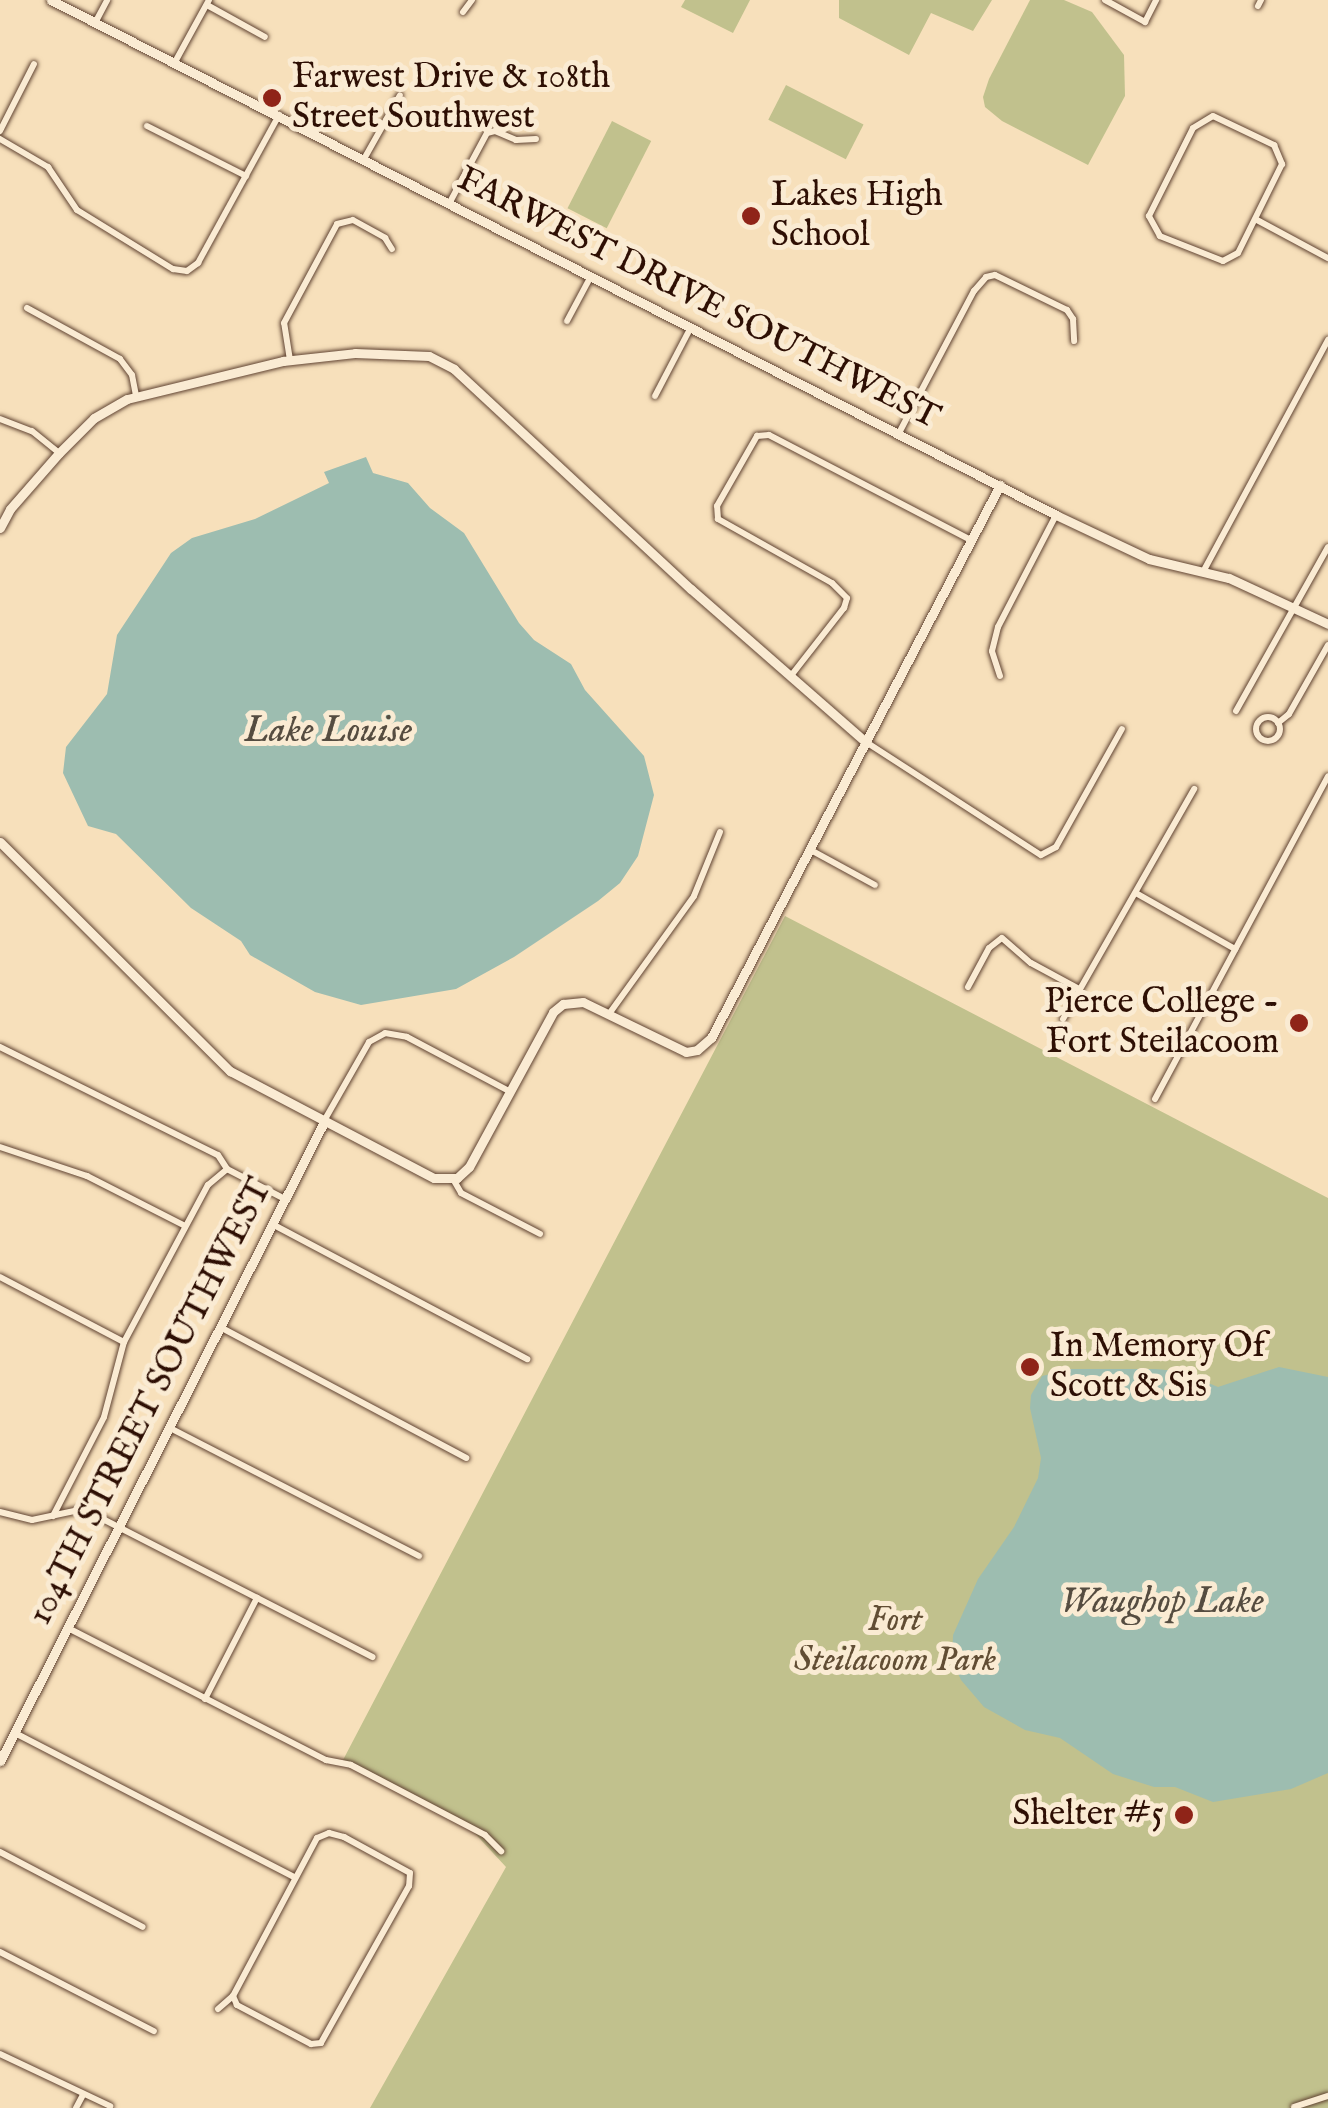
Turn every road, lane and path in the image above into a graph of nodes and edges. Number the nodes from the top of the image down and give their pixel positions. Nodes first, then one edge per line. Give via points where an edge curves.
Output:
1 (51, 0) edge
2 (107, 0) edge
3 (472, 0) edge
4 (1105, 0) edge
5 (1156, 0) edge
6 (208, 3) edge
7 (463, 12) dead end
8 (95, 23) junction
9 (265, 37) dead end
10 (175, 62) junction
11 (34, 64) dead end
12 (400, 95) dead end
13 (278, 115) junction
14 (147, 126) dead end
15 (0, 131) edge
16 (0, 139) edge
17 (536, 139) dead end
18 (364, 159) junction
19 (246, 176) junction
20 (450, 202) junction
21 (1256, 220) junction
22 (392, 249) dead end
23 (1328, 258) edge
24 (591, 276) junction
25 (27, 308) dead end
26 (567, 321) dead end
27 (692, 326) junction
28 (1328, 340) edge
29 (1074, 342) dead end
30 (290, 360) junction
31 (136, 396) junction
32 (655, 396) dead end
33 (0, 419) edge
34 (899, 433) junction
35 (59, 453) junction
36 (1000, 485) junction
37 (3, 513) edge
38 (1056, 515) junction
39 (0, 528) edge
40 (971, 540) junction
41 (1328, 547) edge
42 (1202, 572) junction
43 (1295, 606) junction
44 (1328, 624) edge
45 (1328, 645) edge
46 (1000, 676) dead end
47 (790, 677) junction
48 (1236, 711) dead end
49 (1278, 723) dead end
50 (1122, 729) dead end
51 (866, 742) junction
52 (1328, 778) edge
53 (1194, 789) dead end
54 (720, 832) dead end
55 (0, 842) edge
56 (810, 849) junction
57 (875, 884) dead end
58 (1136, 893) junction
59 (1235, 949) junction
60 (968, 987) dead end
61 (1079, 989) junction
62 (609, 1014) junction
63 (1063, 1019) dead end
64 (0, 1047) edge
65 (509, 1091) junction
66 (1155, 1099) dead end
67 (324, 1122) junction
68 (0, 1148) edge
69 (227, 1169) junction
70 (453, 1179) junction
71 (283, 1198) junction
72 (272, 1224) junction
73 (185, 1226) junction
74 (540, 1234) dead end
75 (0, 1277) edge
76 (220, 1326) junction
77 (124, 1342) junction
78 (527, 1359) dead end
79 (170, 1428) junction
80 (466, 1458) dead end
81 (0, 1512) edge
82 (53, 1517) junction
83 (119, 1528) junction
84 (419, 1556) dead end
85 (258, 1598) junction
86 (68, 1628) junction
87 (372, 1657) dead end
88 (205, 1699) junction
89 (15, 1732) junction
90 (4, 1744) edge
91 (0, 1760) edge
92 (502, 1851) dead end
93 (0, 1852) edge
94 (294, 1878) junction
95 (143, 1926) dead end
96 (0, 1952) edge
97 (234, 1996) junction
98 (218, 2008) dead end
99 (154, 2031) dead end
100 (0, 2054) edge
101 (83, 2095) junction
102 (1328, 2096) edge
103 (110, 2106) edge
104 (1294, 2107) edge
105 (76, 2108) edge

1 - 8 street, FARWEST DRIVE SOUTHWEST
2 - 8 street
3 - 7 street
4 - 5 street via 1145,22
6 - 9 street
6 - 10 street
8 - 10 street, FARWEST DRIVE SOUTHWEST
10 - 13 street, FARWEST DRIVE SOUTHWEST
11 - 15 street
12 - 18 street
13 - 18 street, FARWEST DRIVE SOUTHWEST
13 - 19 street
14 - 19 street
16 - 19 street via 48,167 77,210 173,270 198,263
17 - 20 street via 486,132
18 - 20 street, FARWEST DRIVE SOUTHWEST
20 - 24 street, FARWEST DRIVE SOUTHWEST
21 - 21 street via 1238,253 1216,261 1160,236 1150,224 1150,209 1204,117 1260,139 1282,156
21 - 23 street
22 - 30 street via 385,238 346,220 334,228 284,323
24 - 26 street
24 - 27 street, FARWEST DRIVE SOUTHWEST
25 - 31 street via 120,359
27 - 32 street
27 - 34 street, FARWEST DRIVE SOUTHWEST
28 - 42 street
29 - 34 street via 1067,310 990,276 974,291
30 - 31 street
30 - 47 street via 390,352 447,364
31 - 35 street via 104,411
33 - 35 street via 32,431
34 - 36 street, FARWEST DRIVE SOUTHWEST
35 - 37 street
36 - 38 street, FARWEST DRIVE SOUTHWEST
36 - 40 street
37 - 39 street
38 - 42 street, FARWEST DRIVE SOUTHWEST via 1149,559
38 - 46 street via 998,627 992,650
40 - 47 street via 769,435 757,436 724,491 717,518 832,583 846,598
40 - 51 street
41 - 43 street
42 - 43 street, FARWEST DRIVE SOUTHWEST
43 - 44 street, FARWEST DRIVE SOUTHWEST
43 - 48 street
45 - 49 street
47 - 51 street
50 - 51 street via 1046,854
51 - 56 street
52 - 59 street
53 - 58 street
54 - 62 street via 694,896
55 - 67 street via 220,1063
56 - 57 street
56 - 62 street via 702,1047 678,1049
58 - 59 street
58 - 61 street
59 - 66 street
60 - 61 street via 999,938
61 - 63 street
62 - 65 street via 576,1001 560,1005
64 - 69 street via 218,1155
65 - 67 street via 385,1032 369,1042
65 - 70 street via 469,1167
67 - 70 street via 434,1178
67 - 71 street, 104TH STREET SOUTHWEST
68 - 73 street via 87,1176
69 - 71 street
69 - 73 street via 213,1179
70 - 74 street via 461,1193
71 - 72 street, 104TH STREET SOUTHWEST
72 - 76 street, 104TH STREET SOUTHWEST
72 - 78 street
73 - 77 street
75 - 77 street
76 - 79 street, 104TH STREET SOUTHWEST
76 - 80 street
77 - 82 street via 104,1417
79 - 83 street, 104TH STREET SOUTHWEST
79 - 84 street
81 - 82 street via 27,1520
82 - 83 street via 85,1511
83 - 85 street
83 - 86 street, 104TH STREET SOUTHWEST
85 - 87 street
85 - 88 street
86 - 88 street
86 - 89 street, 104TH STREET SOUTHWEST
88 - 92 street via 351,1766 489,1837
89 - 90 street, 104TH STREET SOUTHWEST
89 - 94 street
90 - 91 street, 104TH STREET SOUTHWEST
93 - 95 street
94 - 97 street
94 - 97 street via 313,1843 329,1834 411,1876 321,2043 311,2044 237,2005
96 - 99 street
97 - 98 street
100 - 101 street
101 - 103 street
101 - 105 street
102 - 104 street

